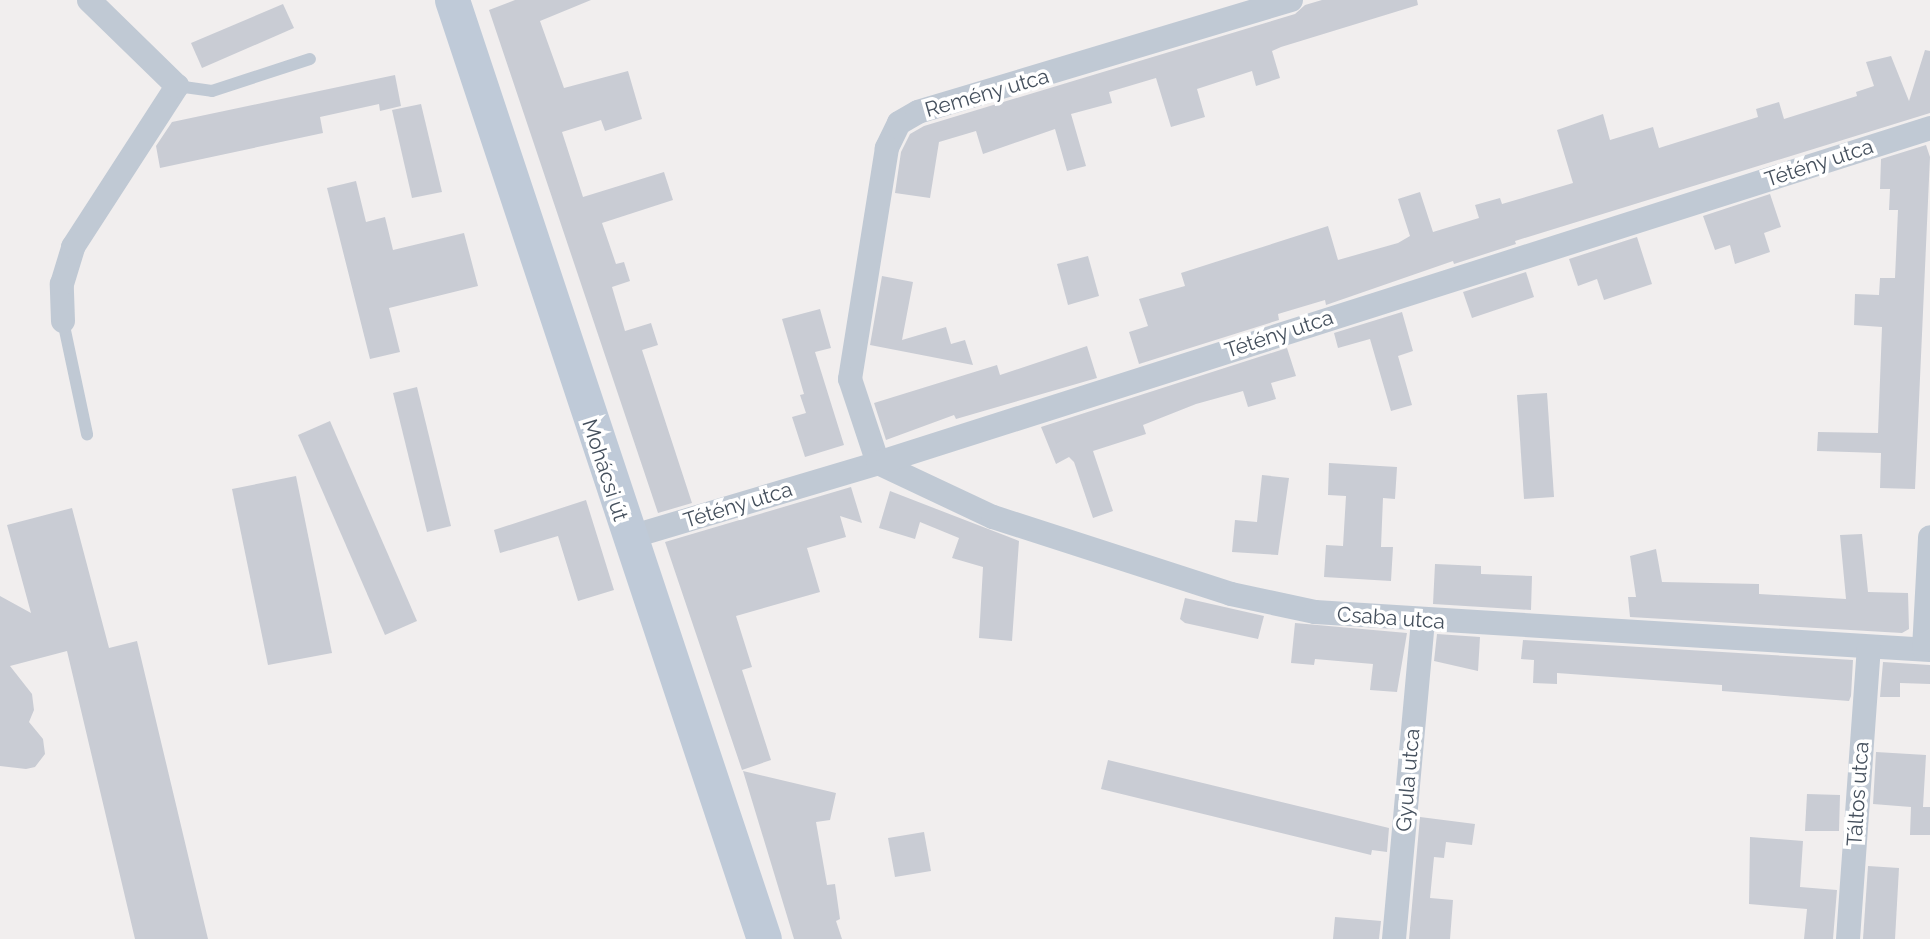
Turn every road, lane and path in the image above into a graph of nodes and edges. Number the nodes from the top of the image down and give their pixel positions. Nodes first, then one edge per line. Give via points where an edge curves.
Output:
1 (89, 0) edge
2 (452, 0) edge
3 (1291, 0) edge
4 (310, 59) dead end
5 (177, 86) junction
6 (1930, 128) edge
7 (63, 321) joint
8 (87, 434) dead end
9 (878, 463) junction
10 (1930, 537) edge
11 (627, 538) junction
12 (1423, 620) junction
13 (1869, 649) junction
14 (1927, 649) edge
15 (764, 939) edge
16 (1394, 939) edge
17 (1848, 939) edge

1 - 5 street
2 - 11 main road, Mohácsi út
3 - 9 street, Remény utca via 918,113 900,123 887,148 849,379
4 - 5 lane via 212,91
5 - 7 street via 73,247 62,284
6 - 9 street, Tétény utca
7 - 8 lane
9 - 11 street, Tétény utca
9 - 12 street, Csaba utca via 993,517 1231,594 1315,612
10 - 14 street
11 - 15 main road, Mohácsi út
12 - 13 street, Csaba utca
12 - 16 street, Gyula utca
13 - 14 street, Csaba utca
13 - 17 street, Táltos utca

